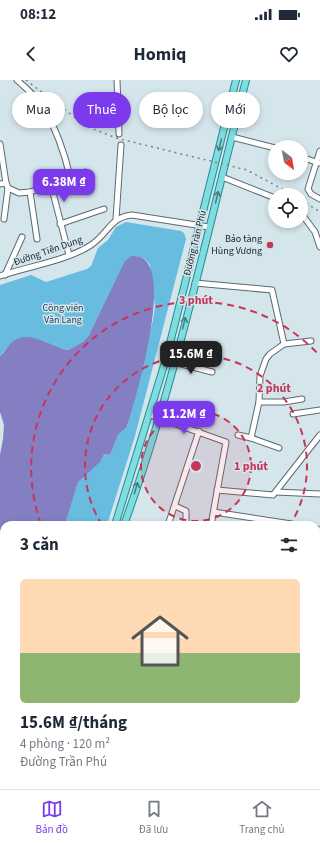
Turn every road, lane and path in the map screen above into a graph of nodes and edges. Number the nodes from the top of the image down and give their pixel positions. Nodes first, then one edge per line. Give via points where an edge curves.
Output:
1 (17, 80) edge
2 (117, 80) edge
3 (236, 80) edge
4 (246, 80) edge
5 (119, 134) dead end
6 (232, 137) junction
7 (0, 144) edge
8 (121, 145) dead end
9 (268, 146) edge
10 (320, 152) edge
11 (308, 159) edge
12 (319, 163) edge
13 (85, 172) dead end
14 (222, 177) junction
15 (70, 178) junction
16 (0, 184) edge
17 (51, 185) junction
18 (7, 186) junction
19 (30, 192) junction
20 (268, 195) edge
21 (320, 199) edge
22 (104, 209) dead end
23 (4, 219) dead end
24 (116, 219) junction
25 (308, 222) edge
26 (60, 224) junction
27 (199, 226) junction
28 (209, 227) junction
29 (22, 237) dead end
30 (37, 239) dead end
31 (320, 247) edge
32 (69, 255) junction
33 (2, 276) edge
34 (195, 283) junction
35 (311, 341) dead end
36 (284, 344) junction
37 (174, 362) junction
38 (212, 372) dead end
39 (302, 399) dead end
40 (259, 402) junction
41 (320, 410) edge
42 (150, 414) junction
43 (293, 414) dead end
44 (159, 417) junction
45 (199, 431) junction
46 (238, 435) dead end
47 (320, 435) edge
48 (251, 438) junction
49 (279, 448) dead end
50 (218, 490) junction
51 (276, 492) junction
52 (320, 494) edge
53 (175, 506) junction
54 (214, 512) junction
55 (116, 521) edge
56 (125, 521) edge
57 (169, 521) edge
58 (186, 521) dead end
59 (212, 521) edge
60 (272, 521) edge

1 - 15 street via 38,100 44,110 55,132
2 - 5 street
3 -> 27 main road, Đường Trần Phú
4 - 6 main road, Đường Trần Phú
6 - 9 street
6 - 14 main road, Đường Trần Phú
7 - 18 street
8 - 24 street
10 - 12 street
11 - 12 street
12 - 21 street via 308,189
13 - 15 street
14 - 20 street
28 -> 14 main road, Đường Trần Phú
15 - 17 street
16 - 18 street
17 - 19 street
17 - 26 street
18 - 19 street via 19,193
18 - 23 street
19 - 30 street
22 - 26 street
24 - 27 street via 132,215
24 - 32 street, Đường Tiên Dung via 99,240
25 - 31 street via 315,232
26 - 32 street
27 - 28 street
27 - 42 main road, Đường Trần Phú
28 - 34 main road, Đường Trần Phú
29 - 33 street
32 - 33 street, Đường Tiên Dung
34 - 36 street via 272,290
37 -> 34 main road, Đường Trần Phú
35 - 36 street
36 - 40 street via 270,354 262,367
37 - 38 street
37 - 44 main road, Đường Trần Phú
39 - 40 street
40 - 48 street
41 - 43 street
42 - 44 street
42 - 55 main road, Đường Trần Phú
44 - 45 street
56 -> 44 main road, Đường Trần Phú
45 - 50 street via 226,442
45 - 53 street
46 - 48 street
47 - 51 street
48 - 49 street
50 - 51 street via 269,496
50 - 54 street
51 - 52 street
53 - 57 street
53 - 58 street via 186,512
54 - 59 street
54 - 60 street

